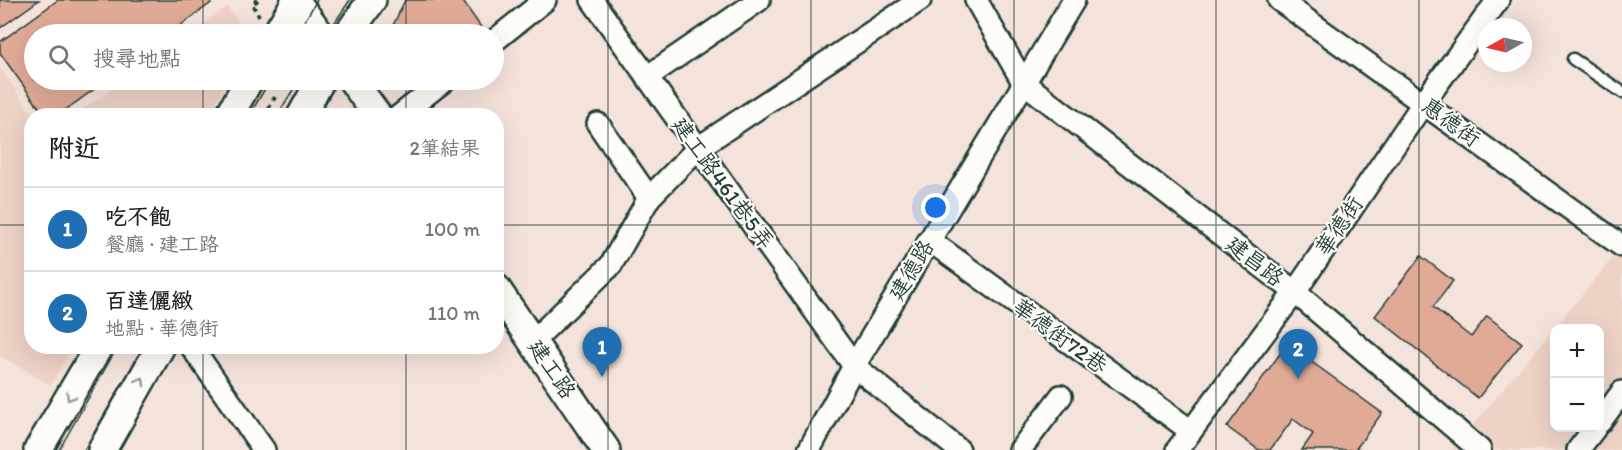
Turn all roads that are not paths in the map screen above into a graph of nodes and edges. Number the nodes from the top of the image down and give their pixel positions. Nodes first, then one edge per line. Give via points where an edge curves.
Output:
1 (296, 0) edge
2 (372, 0) edge
3 (545, 0) edge
4 (759, 0) edge
5 (920, 0) edge
6 (976, 0) edge
7 (1074, 0) edge
8 (1279, 0) edge
9 (1498, 0) edge
10 (598, 2) edge
11 (282, 24) edge
12 (313, 24) edge
13 (355, 24) edge
14 (504, 33) edge
15 (1573, 59) dead end
16 (647, 77) junction
17 (1023, 82) junction
18 (256, 90) edge
19 (312, 90) edge
20 (359, 90) edge
21 (432, 90) edge
22 (1622, 92) edge
23 (1424, 102) junction
24 (237, 108) edge
25 (295, 108) edge
26 (372, 108) edge
27 (409, 108) edge
28 (598, 124) dead end
29 (698, 148) junction
30 (649, 198) junction
31 (929, 240) junction
32 (1622, 246) edge
33 (1295, 292) junction
34 (504, 299) edge
35 (533, 341) junction
36 (94, 354) edge
37 (156, 354) edge
38 (197, 354) edge
39 (854, 366) junction
40 (1622, 392) edge
41 (1061, 396) dead end
42 (1604, 415) edge
43 (1191, 431) junction
44 (1592, 432) edge
45 (38, 450) edge
46 (102, 450) edge
47 (264, 450) edge
48 (606, 450) edge
49 (809, 450) edge
50 (959, 450) edge
51 (1020, 450) edge
52 (1177, 450) edge
53 (1480, 450) edge
54 (1578, 450) edge

1 - 11 street
1 - 12 street
2 - 13 street
3 - 14 street
4 - 16 street
5 - 29 street
6 - 17 street
7 - 17 street, 建德路
8 - 23 street, 惠德街
9 - 23 street, 華德街
10 - 16 street, 建工路461巷5弄
15 - 22 lane
16 - 29 street, 建工路461巷5弄
17 - 31 street, 建德路
17 - 33 street, 建昌路
18 - 24 street
19 - 25 street
20 - 26 street
21 - 27 street
23 - 32 street, 惠德街
23 - 33 street, 華德街
28 - 30 street
29 - 30 street
29 - 39 street, 建工路461巷5弄
30 - 35 street via 611,265
31 - 39 street, 建德路
31 - 43 street, 華德街72巷
33 - 43 street, 華德街
33 - 53 street, 建昌路
34 - 35 street, 建工路
35 - 48 street, 建工路
36 -> 45 street
46 -> 37 street
38 - 47 street
39 - 49 street, 建德路
39 - 50 street, 建工路461巷5弄
40 - 42 street
41 - 51 street
43 - 52 street, 華德街
44 - 54 street

